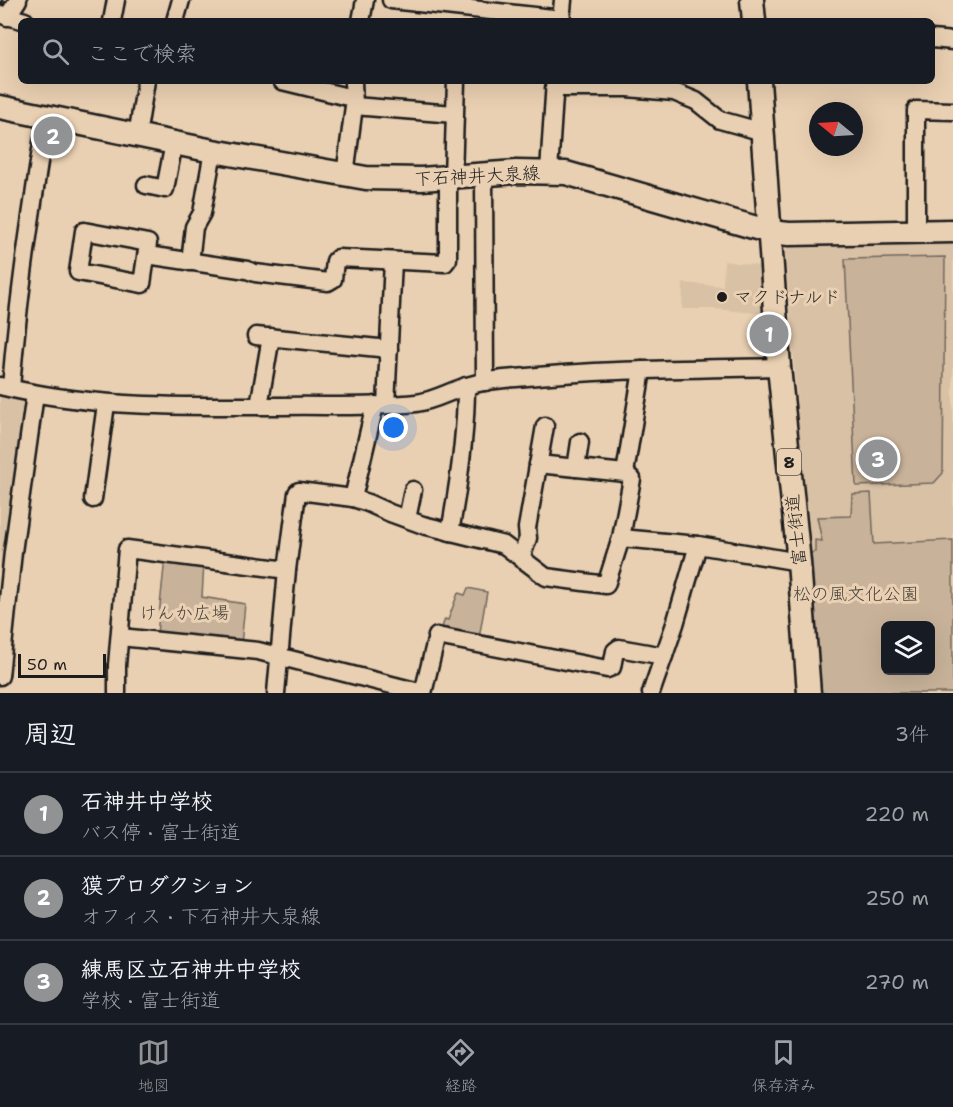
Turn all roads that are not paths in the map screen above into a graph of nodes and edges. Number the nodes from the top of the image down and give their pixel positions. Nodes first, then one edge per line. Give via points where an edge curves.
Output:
1 (18, 0) edge
2 (116, 0) edge
3 (180, 0) edge
4 (364, 0) edge
5 (391, 0) edge
6 (563, 0) edge
7 (752, 0) edge
8 (461, 10) edge
9 (4, 15) edge
10 (113, 18) edge
11 (176, 18) edge
12 (361, 18) edge
13 (542, 18) edge
14 (562, 18) edge
15 (754, 18) edge
16 (935, 39) edge
17 (953, 41) edge
18 (145, 84) edge
19 (292, 84) edge
20 (353, 84) edge
21 (456, 84) edge
22 (555, 84) edge
23 (759, 84) edge
24 (353, 102) junction
25 (0, 107) edge
26 (953, 111) edge
27 (454, 114) junction
28 (46, 117) junction
29 (763, 132) junction
30 (136, 136) junction
31 (174, 143) junction
32 (213, 151) junction
33 (549, 171) junction
34 (345, 175) junction
35 (484, 175) junction
36 (450, 177) junction
37 (146, 185) dead end
38 (916, 231) junction
39 (953, 231) edge
40 (770, 232) junction
41 (147, 255) junction
42 (393, 261) junction
43 (190, 262) junction
44 (388, 349) junction
45 (779, 367) junction
46 (642, 370) junction
47 (485, 382) junction
48 (466, 386) junction
49 (6, 387) edge
50 (35, 394) junction
51 (106, 404) junction
52 (381, 405) junction
53 (259, 406) junction
54 (545, 426) dead end
55 (580, 442) dead end
56 (538, 464) junction
57 (576, 468) junction
58 (625, 473) junction
59 (412, 490) dead end
60 (353, 498) junction
61 (93, 499) dead end
62 (407, 519) junction
63 (450, 532) junction
64 (621, 538) junction
65 (698, 545) junction
66 (521, 558) junction
67 (799, 562) junction
68 (287, 570) junction
69 (120, 637) junction
70 (279, 656) junction
71 (664, 656) junction
72 (0, 676) edge
73 (117, 693) edge
74 (276, 693) edge
75 (423, 693) edge
76 (651, 693) edge
77 (809, 693) edge

1 - 9 street
2 - 10 street
3 - 11 street
4 - 12 street
5 - 8 street
6 - 14 street
7 - 15 main road
8 - 13 street
16 - 17 street
18 - 30 street
19 - 24 street
20 - 24 street
21 - 27 street
22 - 29 street via 674,92 696,101 720,120
22 - 33 street
23 - 29 main road, 富士街道 / 8
24 - 27 street
24 - 34 street
25 - 28 main road, 下石神井大泉線
26 - 38 street via 916,110
27 - 36 street
28 - 30 main road, 下石神井大泉線
28 - 49 street
29 - 40 main road, 富士街道 / 8
30 - 31 main road, 下石神井大泉線
31 - 32 main road, 下石神井大泉線
31 - 37 street via 165,189
32 - 34 main road, 下石神井大泉線
32 - 43 street via 202,213 194,227
33 - 35 main road, 下石神井大泉線
33 - 40 main road, 下石神井大泉線 via 602,182
34 - 36 main road, 下石神井大泉線 via 393,180
35 - 36 main road, 下石神井大泉線
35 - 47 street
36 - 42 street via 447,261
38 - 39 main road, 下石神井大泉線
38 - 40 main road, 下石神井大泉線
40 - 45 main road, 富士街道 / 8
41 - 41 street via 145,241 84,231 78,272 142,284
41 - 43 street
42 - 43 street via 337,259 333,279 328,282
42 - 44 street
44 - 52 street
44 - 53 street via 263,337
45 - 46 street
45 - 67 main road, 富士街道 / 8
46 - 47 street
46 - 58 street
47 - 48 street
48 - 52 street via 434,399
48 - 63 street via 461,470
49 - 50 street
50 - 51 street
50 - 72 street
51 - 53 street
51 - 61 street
52 - 53 street
52 - 60 street
54 - 56 street
55 - 57 street
56 - 57 street
56 - 66 street via 526,528 528,538
57 - 58 street
58 - 64 street via 633,482
59 - 62 street
60 - 62 street
60 - 68 street via 297,493
62 - 63 street
63 - 66 street via 504,545
64 - 65 street
64 - 66 street via 608,582 602,585 546,577
65 - 67 street
65 - 71 street
67 - 77 main road, 富士街道 / 8
68 - 69 street via 127,549
68 - 70 street
69 - 70 street
69 - 73 street
70 - 74 street
70 - 75 street
71 - 75 street via 619,648 612,667 607,669 437,636
71 - 76 street

